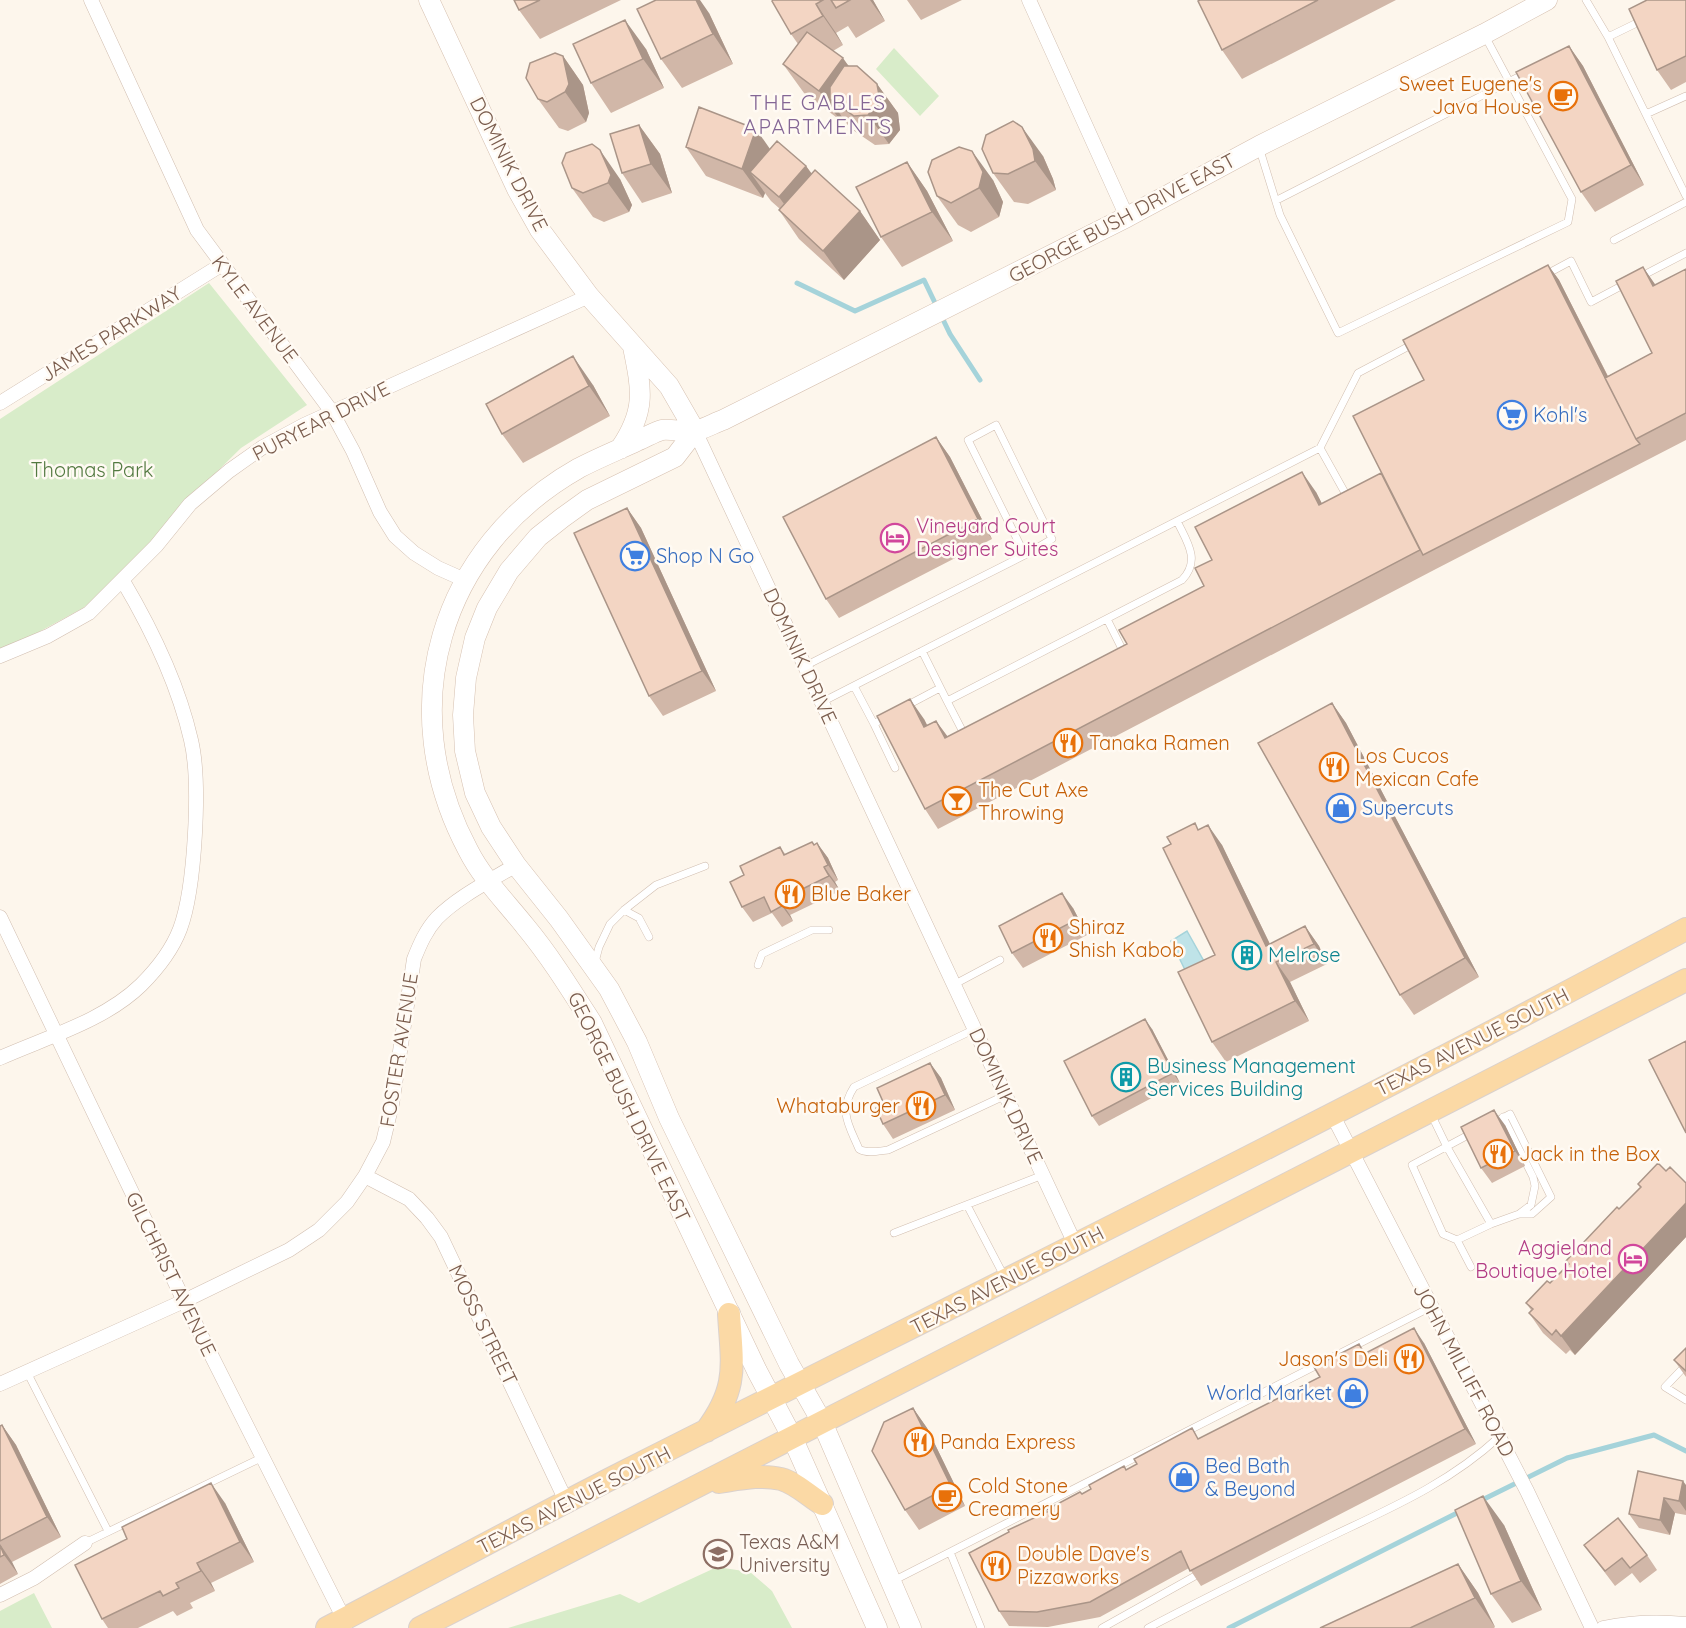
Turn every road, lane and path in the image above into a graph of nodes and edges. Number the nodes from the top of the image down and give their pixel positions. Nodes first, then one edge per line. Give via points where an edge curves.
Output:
1 (91, 0) edge
2 (429, 0) edge
3 (1029, 0) edge
4 (1547, 0) edge
5 (1586, 0) edge
6 (1650, 16) edge
7 (1484, 33) junction
8 (1608, 37) junction
9 (1538, 67) edge
10 (1509, 81) junction
11 (1686, 96) edge
12 (1647, 114) junction
13 (1259, 146) junction
14 (1686, 196) edge
15 (1277, 200) junction
16 (1686, 202) edge
17 (1127, 217) junction
18 (1614, 240) dead end
19 (1686, 254) edge
20 (221, 265) junction
21 (1540, 277) edge
22 (589, 296) junction
23 (1418, 341) edge
24 (632, 345) junction
25 (0, 403) edge
26 (332, 412) junction
27 (695, 431) junction
28 (1320, 448) junction
29 (620, 449) junction
30 (1353, 507) edge
31 (1177, 521) junction
32 (1024, 555) junction
33 (465, 580) junction
34 (123, 581) junction
35 (1107, 619) junction
36 (922, 651) junction
37 (0, 656) edge
38 (1115, 662) edge
39 (805, 666) junction
40 (854, 686) junction
41 (940, 688) junction
42 (947, 701) junction
43 (822, 702) junction
44 (902, 708) edge
45 (893, 714) edge
46 (874, 724) junction
47 (977, 734) edge
48 (896, 768) edge
49 (516, 865) junction
50 (705, 866) dead end
51 (489, 882) junction
52 (624, 910) junction
53 (0, 917) edge
54 (1686, 929) edge
55 (829, 930) dead end
56 (649, 936) dead end
57 (1000, 960) dead end
58 (758, 965) dead end
59 (594, 968) junction
60 (1686, 980) edge
61 (954, 984) junction
62 (975, 1029) junction
63 (56, 1034) junction
64 (0, 1058) edge
65 (1006, 1095) junction
66 (1430, 1112) junction
67 (1332, 1114) junction
68 (1503, 1117) junction
69 (1447, 1147) junction
70 (1351, 1153) junction
71 (1043, 1175) junction
72 (365, 1176) junction
73 (967, 1205) junction
74 (1518, 1214) junction
75 (1491, 1224) junction
76 (894, 1233) dead end
77 (1456, 1240) junction
78 (1076, 1245) junction
79 (1471, 1267) dead end
80 (1007, 1281) junction
81 (184, 1301) junction
82 (1431, 1307) junction
83 (729, 1314) junction
84 (1686, 1365) edge
85 (27, 1372) junction
86 (0, 1384) edge
87 (800, 1384) junction
88 (772, 1399) junction
89 (1686, 1400) edge
90 (822, 1422) junction
91 (706, 1432) junction
92 (792, 1437) junction
93 (1502, 1442) junction
94 (262, 1457) junction
95 (703, 1485) junction
96 (567, 1503) junction
97 (822, 1504) junction
98 (108, 1531) junction
99 (85, 1543) joint
100 (950, 1552) junction
101 (1206, 1563) edge
102 (890, 1582) junction
103 (0, 1596) edge
104 (1686, 1624) edge
105 (340, 1625) edge
106 (420, 1628) edge
107 (877, 1628) edge
108 (910, 1628) edge
109 (981, 1628) edge
110 (1102, 1628) edge
111 (1148, 1628) edge
112 (1592, 1628) edge
113 (1603, 1628) edge

1 - 20 street, KYLE AVENUE via 197,230
2 - 22 street, DOMINIK DRIVE via 517,189 540,230
3 - 17 street
4 - 7 street, GEORGE BUSH DRIVE EAST
5 - 8 lane
6 - 8 lane
7 - 10 lane
7 - 13 street, GEORGE BUSH DRIVE EAST
8 - 12 lane
9 - 10 lane
10 - 15 lane
10 - 15 lane via 1572,199 1569,222 1338,333 1280,215
11 - 12 lane
12 - 14 lane
13 - 15 lane
13 - 17 street, GEORGE BUSH DRIVE EAST
16 - 18 lane
17 - 27 street, GEORGE BUSH DRIVE EAST
19 - 21 lane via 1591,302 1570,261
20 - 25 street, JAMES PARKWAY
20 - 26 street, KYLE AVENUE
22 - 24 street, DOMINIK DRIVE
22 - 26 street, PURYEAR DRIVE
23 - 28 lane via 1358,373
24 - 27 street, DOMINIK DRIVE via 669,386
24 - 29 street via 640,382 640,413
26 - 33 street, KYLE AVENUE via 395,536 414,553
26 - 34 street, PURYEAR DRIVE via 263,447 229,471 190,504
27 - 29 street, GEORGE BUSH DRIVE EAST via 661,430
27 - 39 street, DOMINIK DRIVE
27 - 49 street, GEORGE BUSH DRIVE EAST via 675,457 587,500 538,537 509,571 483,618 466,678 465,751 475,793
28 - 30 lane
28 - 31 lane
29 - 33 street, GEORGE BUSH DRIVE EAST via 580,467 523,507 489,544
31 - 35 lane via 1191,551 1189,572 1182,580
31 - 36 lane
32 - 32 lane via 1052,539 996,425 968,440
32 - 39 lane
33 - 51 street, GEORGE BUSH DRIVE EAST via 439,644 432,692 432,740 453,821
34 - 37 street, PURYEAR DRIVE via 89,613
34 - 63 street via 162,655 192,741 193,857 187,905 180,931 160,965 139,987 107,1012
35 - 38 lane via 1126,657
35 - 42 lane
36 - 40 lane
36 - 41 lane
39 - 43 street, DOMINIK DRIVE
40 - 43 lane
40 - 46 lane
41 - 42 lane
41 - 44 lane
42 - 47 lane via 966,739
43 - 61 street, DOMINIK DRIVE
45 - 46 lane
46 - 48 lane
49 - 51 street, FOSTER AVENUE
49 - 59 street, GEORGE BUSH DRIVE EAST
50 - 52 lane via 656,885
51 - 72 street, FOSTER AVENUE via 438,918 422,938 414,959 393,1104 383,1142
51 - 83 street, GEORGE BUSH DRIVE EAST via 568,984 592,1023
52 - 56 lane via 639,918
52 - 59 lane via 610,924
53 - 63 street, GILCHRIST AVENUE
54 - 67 main road, TEXAS AVENUE SOUTH
55 - 58 lane via 812,930 762,954
57 - 61 lane
59 - 87 street, GEORGE BUSH DRIVE EAST via 637,1042 669,1118
60 - 66 main road
61 - 62 street, DOMINIK DRIVE
62 - 65 street, DOMINIK DRIVE
62 - 65 lane via 854,1087 845,1118 859,1149 888,1150
63 - 64 street
63 - 81 street, GILCHRIST AVENUE
65 - 71 street, DOMINIK DRIVE
66 - 69 lane
66 - 70 main road
67 - 70 street, JOHN MILLIFF ROAD
67 - 78 main road, TEXAS AVENUE SOUTH
68 - 69 lane
68 - 74 lane via 1535,1186 1531,1205
68 - 74 lane via 1510,1114 1551,1197 1532,1214
69 - 75 lane
69 - 77 lane via 1412,1165 1443,1234
70 - 82 street, JOHN MILLIFF ROAD
70 - 90 main road
71 - 73 lane
71 - 78 street, DOMINIK DRIVE
72 - 81 street, FOSTER AVENUE via 320,1230 289,1250
72 - 96 street, MOSS STREET via 409,1199 441,1237
73 - 76 lane
73 - 80 lane
74 - 75 lane
75 - 77 lane
77 - 79 lane
78 - 80 main road, TEXAS AVENUE SOUTH
80 - 87 main road, TEXAS AVENUE SOUTH
81 - 85 street, FOSTER AVENUE
81 - 94 street, GILCHRIST AVENUE
82 - 93 street, JOHN MILLIFF ROAD
82 - 100 lane
83 - 88 street, GEORGE BUSH DRIVE EAST
83 - 91 main road via 732,1361 728,1397
84 - 89 lane via 1665,1388
85 - 86 street, FOSTER AVENUE
85 - 98 lane
87 - 88 main road, TEXAS AVENUE SOUTH
87 - 90 street, GEORGE BUSH DRIVE EAST
88 - 91 main road, TEXAS AVENUE SOUTH
88 - 92 street, GEORGE BUSH DRIVE EAST
90 - 92 main road
90 - 102 street, GEORGE BUSH DRIVE EAST
91 - 96 main road, TEXAS AVENUE SOUTH
92 - 95 main road
92 - 97 street, GEORGE BUSH DRIVE EAST
93 - 111 lane via 1422,1492
93 - 112 street, JOHN MILLIFF ROAD
94 - 98 lane
94 - 105 street, GILCHRIST AVENUE
95 - 97 main road via 743,1478 781,1479
95 - 106 main road
96 - 105 main road, TEXAS AVENUE SOUTH
97 - 107 street, GEORGE BUSH DRIVE EAST
98 - 99 lane
99 - 103 street
100 - 102 lane
100 - 109 lane
101 - 110 lane via 1195,1576
102 - 108 street, GEORGE BUSH DRIVE EAST
104 - 113 street via 1660,1621

